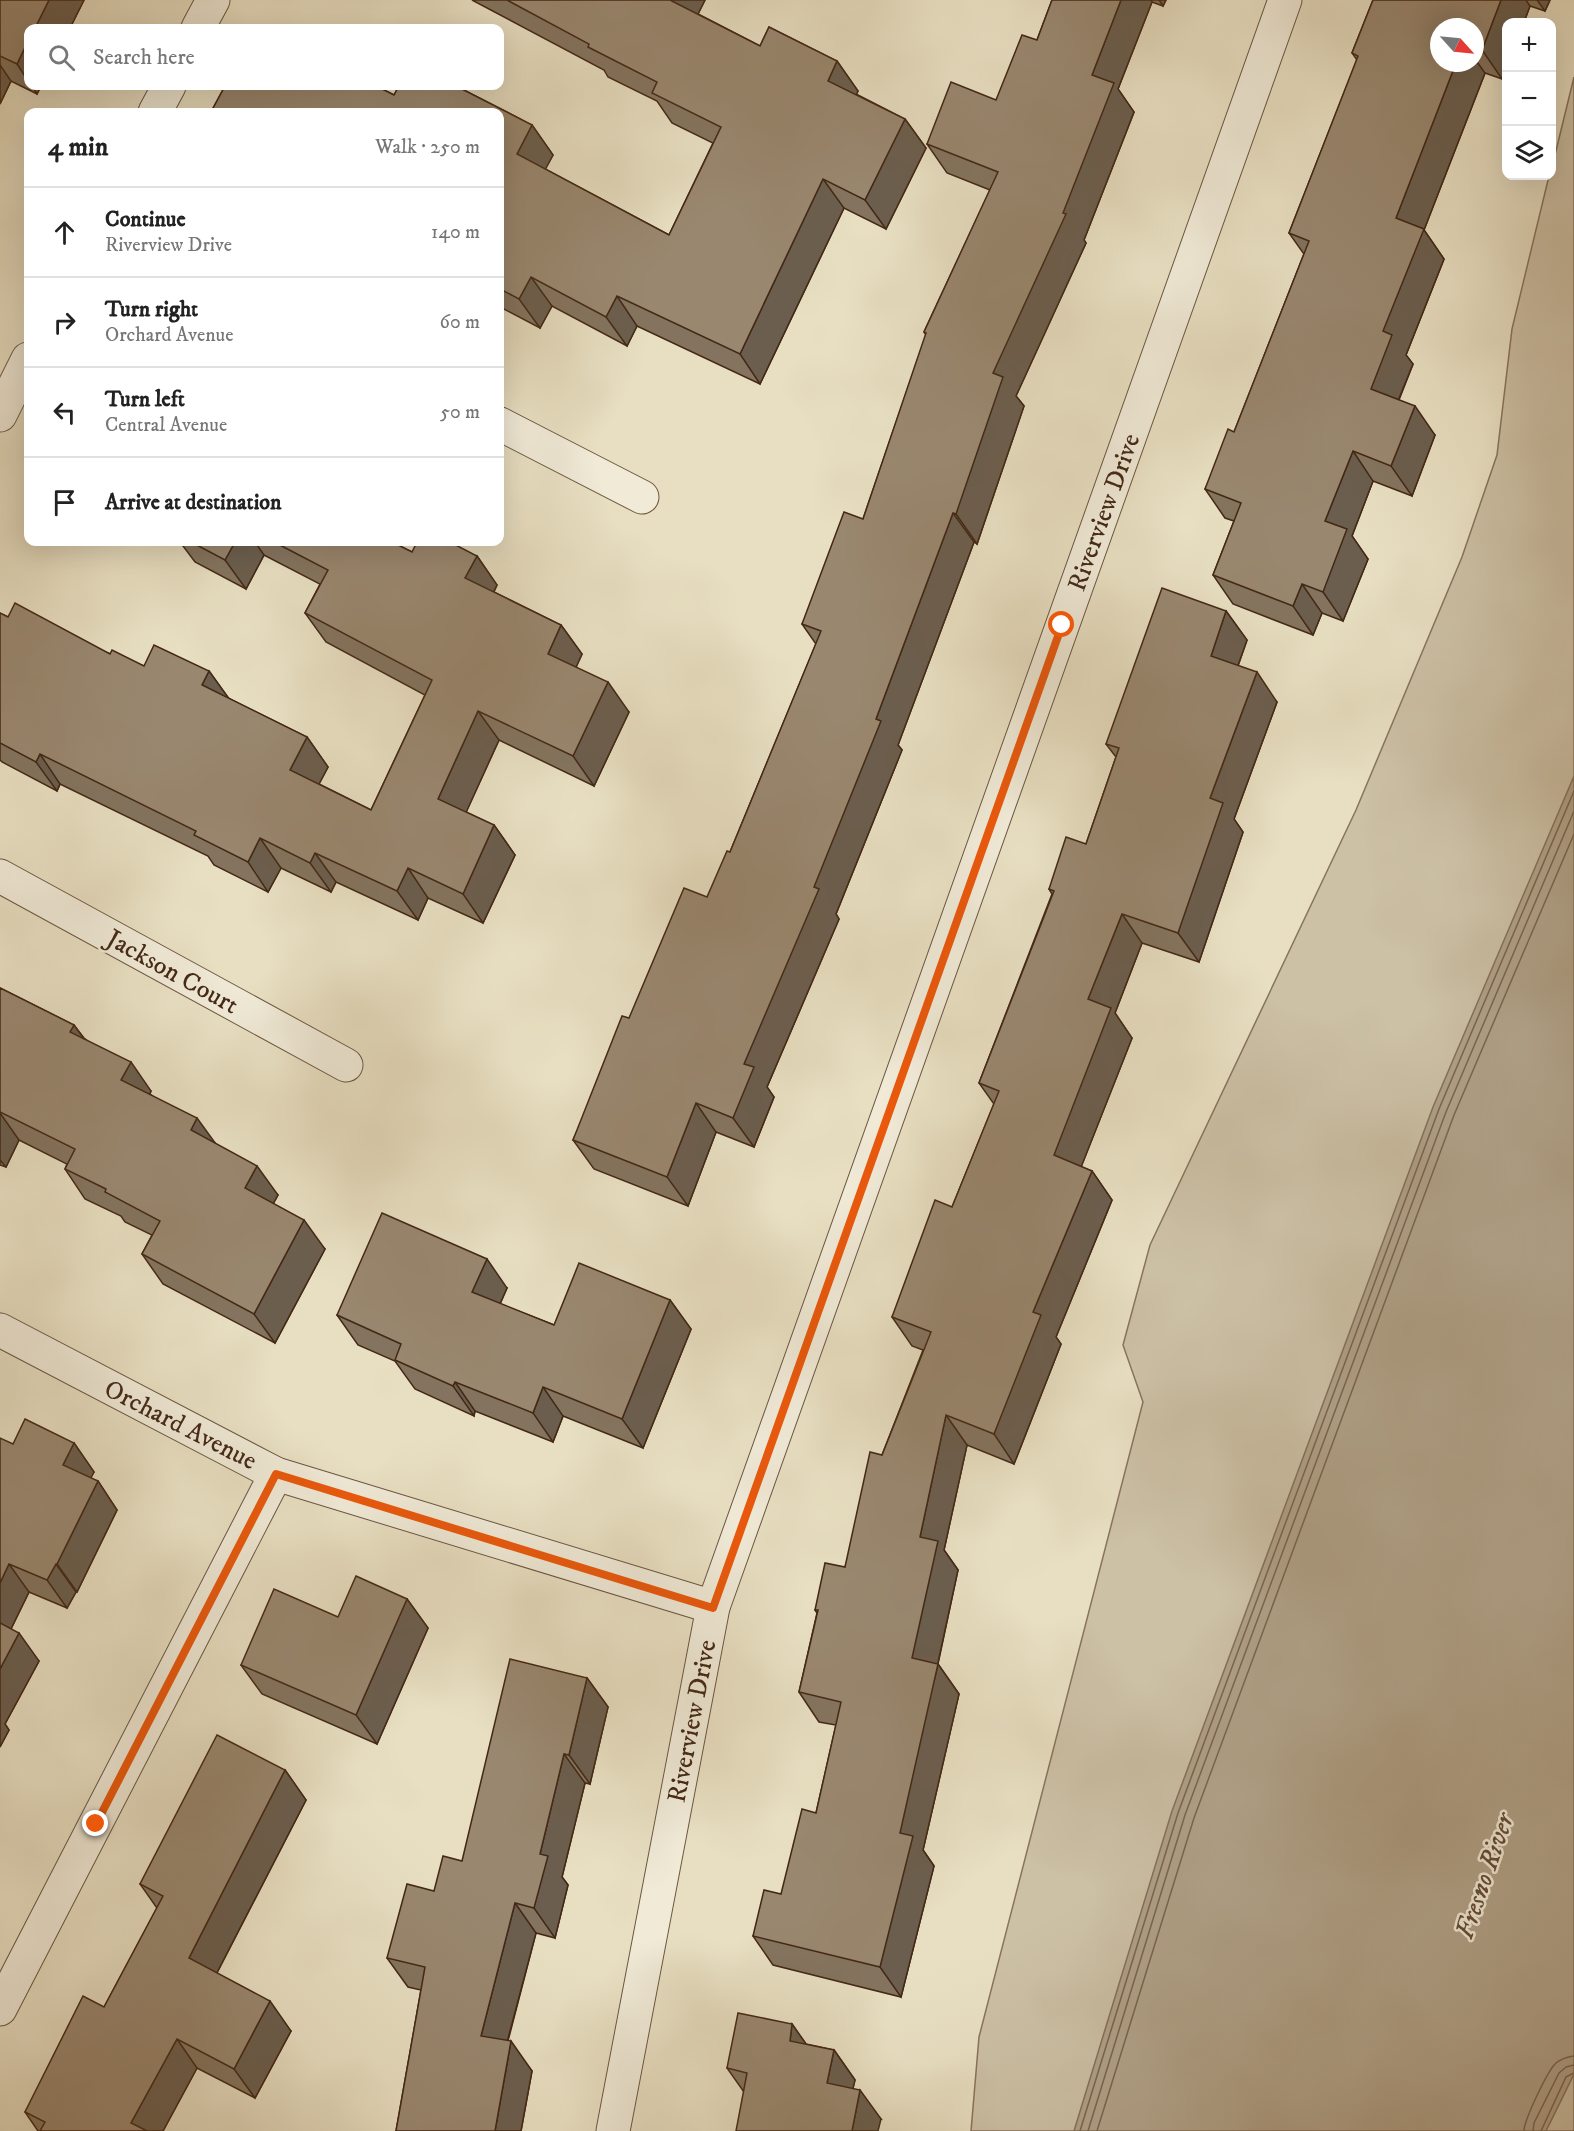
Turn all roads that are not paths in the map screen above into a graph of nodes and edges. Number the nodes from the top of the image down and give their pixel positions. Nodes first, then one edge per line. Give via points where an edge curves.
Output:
1 (213, 0) edge
2 (1285, 0) edge
3 (200, 24) edge
4 (167, 90) edge
5 (157, 108) edge
6 (24, 367) edge
7 (0, 415) edge
8 (504, 426) edge
9 (642, 497) dead end
10 (0, 876) edge
11 (346, 1065) dead end
12 (0, 1330) edge
13 (276, 1474) junction
14 (713, 1608) junction
15 (0, 2009) edge
16 (613, 2131) edge

1 - 3 street
2 - 14 street, Riverview Drive
4 - 5 street
6 - 7 street
8 - 9 street
10 - 11 street, Jackson Court
12 - 13 street, Orchard Avenue
13 - 14 street, Orchard Avenue
13 - 15 street
14 - 16 street, Riverview Drive

